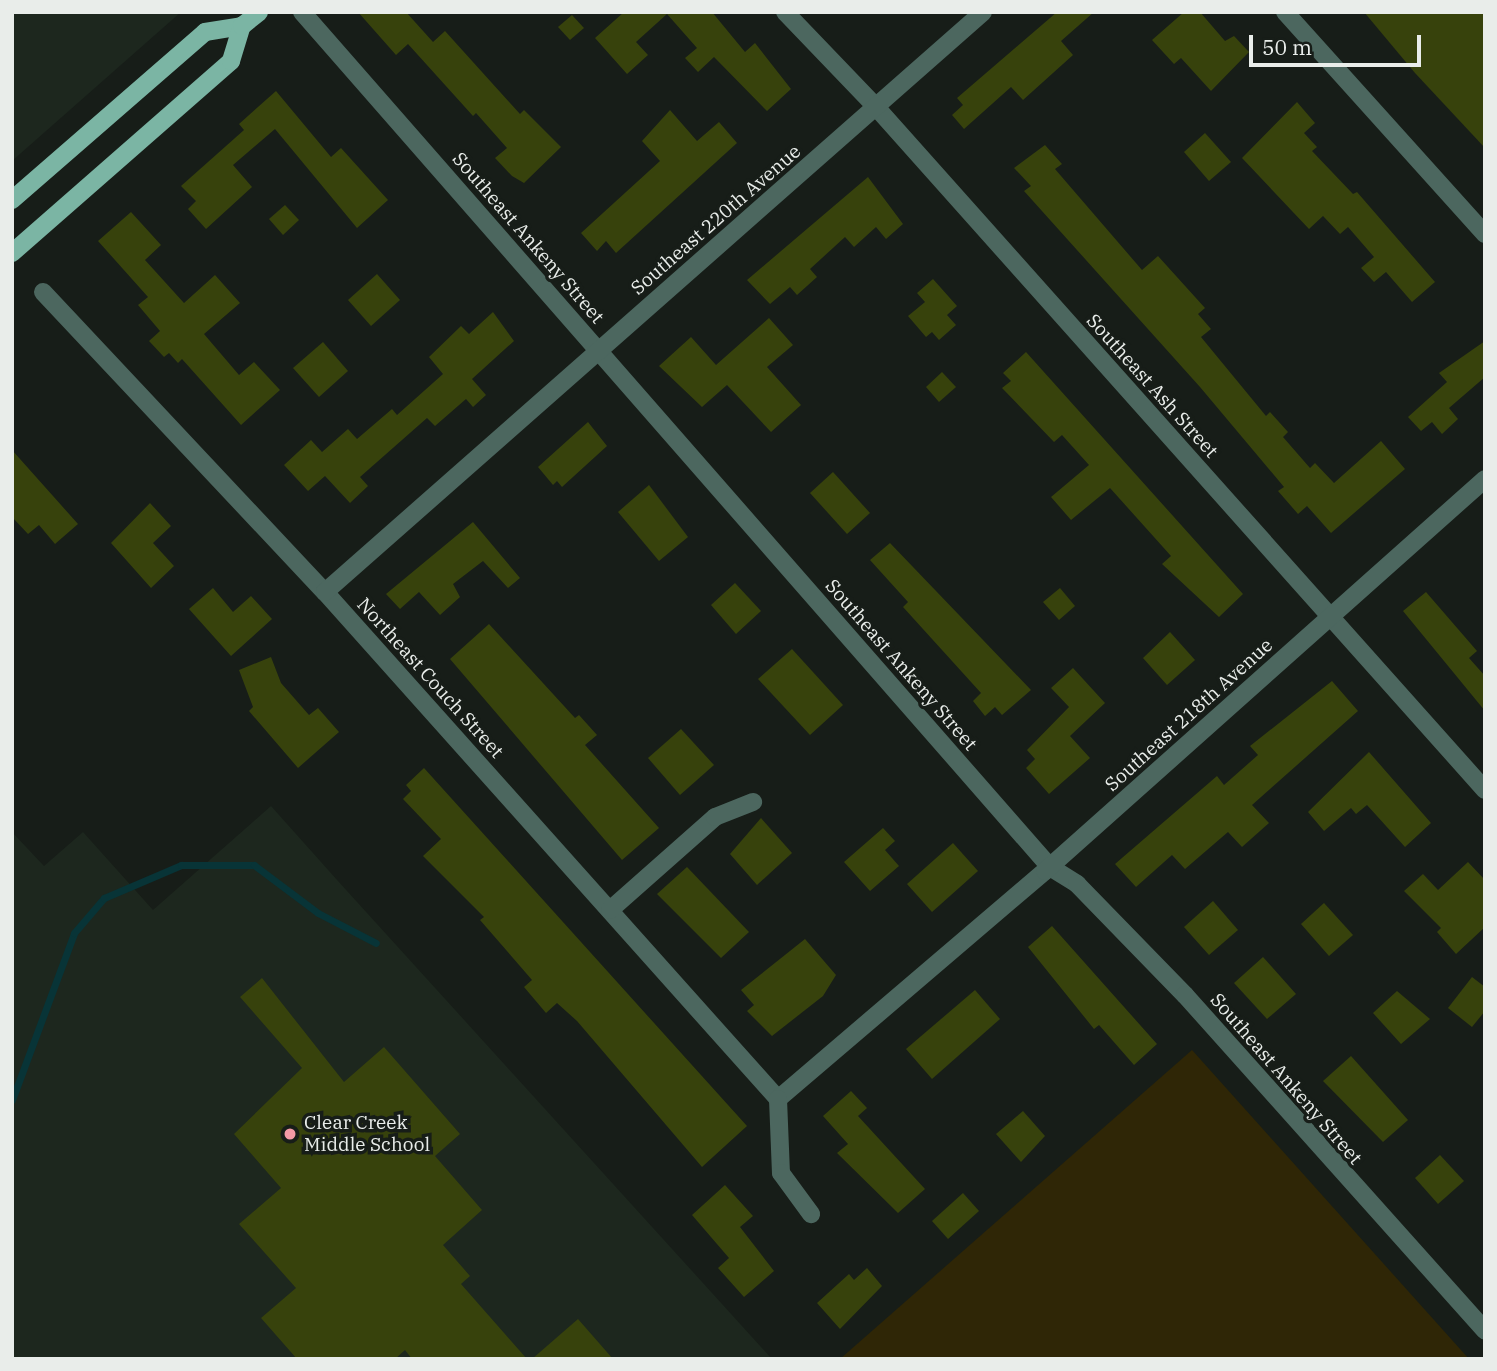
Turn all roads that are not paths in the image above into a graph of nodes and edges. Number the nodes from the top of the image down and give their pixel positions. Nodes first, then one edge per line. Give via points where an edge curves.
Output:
1 (259, 12) edge
2 (302, 12) edge
3 (785, 12) edge
4 (983, 12) edge
5 (1285, 12) edge
6 (242, 26) junction
7 (876, 107) junction
8 (12, 200) edge
9 (1485, 234) edge
10 (12, 253) edge
11 (43, 292) dead end
12 (599, 351) junction
13 (1485, 478) edge
14 (325, 592) junction
15 (1330, 618) junction
16 (1485, 790) edge
17 (753, 802) dead end
18 (1050, 867) junction
19 (610, 910) junction
20 (778, 1099) junction
21 (811, 1214) dead end
22 (1485, 1330) edge

1 - 6 main road
2 - 12 street, Southeast Ankeny Street
3 - 7 street, Southeast Ash Street
4 - 7 street, Southeast 220th Avenue
5 - 9 street
6 - 8 main road via 205,32
6 - 10 main road via 231,61
7 - 12 street, Southeast 220th Avenue
7 - 15 street, Southeast Ash Street
11 - 14 street, Northeast Couch Street
12 - 14 street, Southeast 220th Avenue
12 - 18 street, Southeast Ankeny Street
13 - 15 street, Southeast 218th Avenue
14 - 19 street, Northeast Couch Street
15 - 16 street, Southeast Ash Street
15 - 18 street, Southeast 218th Avenue
17 - 19 street via 715,817
18 - 20 street, Southeast 218th Avenue
18 - 22 street, Southeast Ankeny Street via 1077,884 1185,995
19 - 20 street, Northeast Couch Street
20 - 21 street via 781,1173

